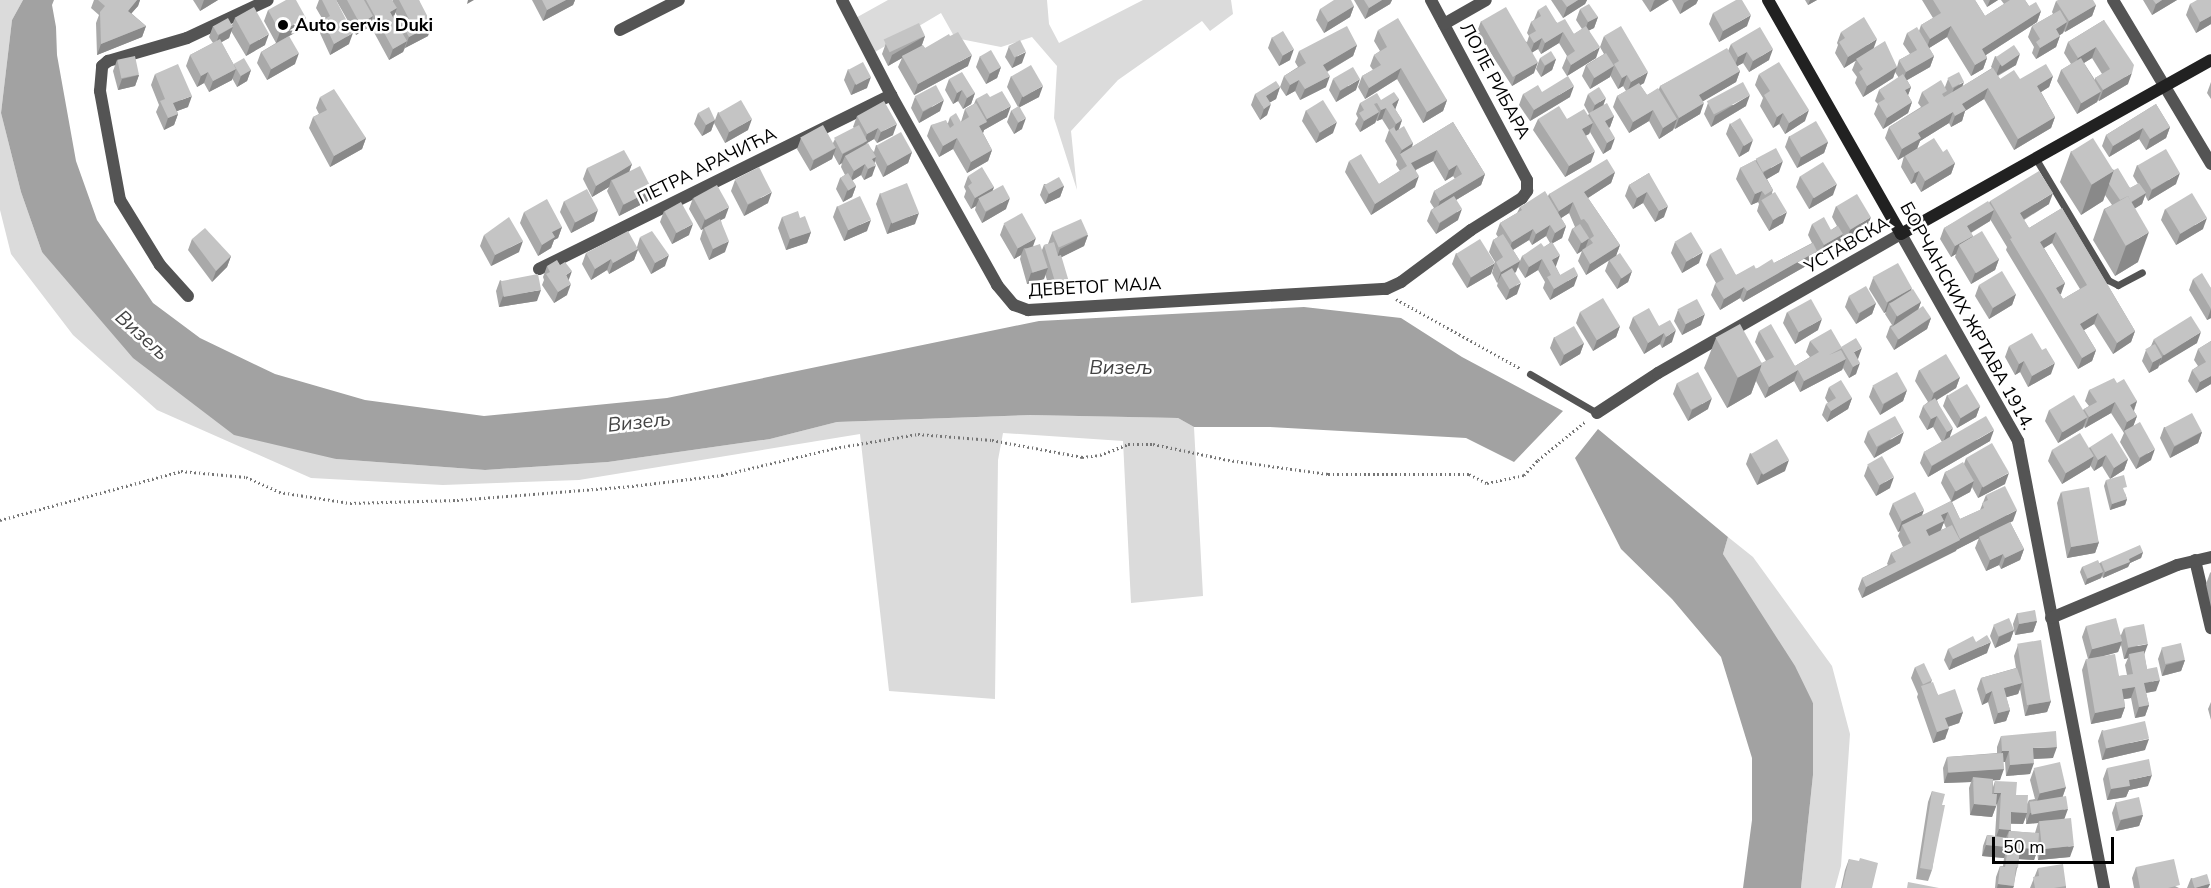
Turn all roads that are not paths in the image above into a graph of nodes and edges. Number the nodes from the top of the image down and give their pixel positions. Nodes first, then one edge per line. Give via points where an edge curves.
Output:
1 (268, 0) edge
2 (679, 0) edge
3 (842, 0) edge
4 (1431, 0) edge
5 (1485, 0) edge
6 (1768, 0) edge
7 (2113, 0) edge
8 (1444, 24) junction
9 (620, 30) dead end
10 (2211, 60) edge
11 (2164, 86) junction
12 (891, 95) junction
13 (2036, 159) junction
14 (2211, 164) edge
15 (1901, 234) junction
16 (539, 269) dead end
17 (2142, 272) dead end
18 (1386, 289) joint
19 (188, 296) dead end
20 (1530, 374) road end
21 (1597, 413) joint
22 (2211, 557) edge
23 (2195, 560) junction
24 (2051, 618) junction
25 (2211, 628) edge
26 (2104, 888) edge

1 - 19 street via 187,38 102,66 100,91 120,200 147,247
2 - 9 street
3 - 12 street, ДЕВЕТОГ МАЈА
4 - 8 street, ЛОЛЕ РИБАРА
5 - 8 street
6 - 15 street, БОРЧАНСКИХ ЖРТАВА 1914.
7 - 11 street
8 - 18 street, ЛОЛЕ РИБАРА via 1527,180 1527,191 1416,272
10 - 11 street, УСТАВСКА
11 - 13 street, УСТАВСКА
11 - 14 street
12 - 16 street, ПЕТРА АРАЧИЋА
12 - 18 street, ДЕВЕТОГ МАЈА via 997,285 1021,309
13 - 15 street, УСТАВСКА
13 - 17 lane via 2108,280 2118,285
15 - 21 street, УСТАВСКА via 1658,373
15 - 24 street, БОРЧАНСКИХ ЖРТАВА 1914. via 2018,441
20 - 21 lane
22 - 23 street
23 - 24 street
23 - 25 street
24 - 26 street, БОРЧАНСКИХ ЖРТАВА 1914.

